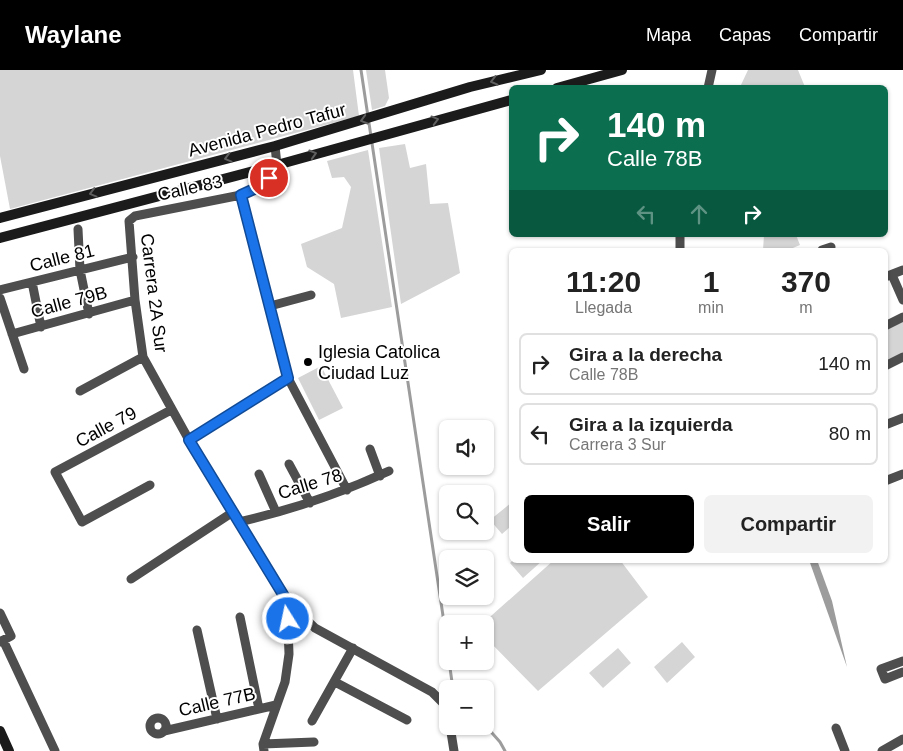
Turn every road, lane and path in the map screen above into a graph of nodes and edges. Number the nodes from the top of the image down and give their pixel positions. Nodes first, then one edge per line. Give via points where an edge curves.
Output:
1 (538, 70) edge
2 (622, 70) edge
3 (712, 70) edge
4 (519, 72) edge
5 (568, 85) edge
6 (709, 85) edge
7 (509, 101) edge
8 (275, 146) junction
9 (277, 165) junction
10 (241, 195) junction
11 (0, 218) edge
12 (129, 221) joint
13 (78, 229) dead end
14 (0, 238) edge
15 (133, 257) junction
16 (80, 270) junction
17 (903, 270) edge
18 (888, 276) edge
19 (32, 282) junction
20 (0, 290) edge
21 (311, 295) dead end
22 (0, 298) edge
23 (135, 300) junction
24 (903, 300) edge
25 (270, 306) junction
26 (89, 314) junction
27 (903, 317) edge
28 (888, 324) edge
29 (41, 327) junction
30 (12, 334) junction
31 (143, 356) junction
32 (903, 357) edge
33 (888, 364) edge
34 (24, 369) dead end
35 (288, 378) junction
36 (80, 391) dead end
37 (171, 410) junction
38 (903, 418) edge
39 (888, 424) edge
40 (189, 440) junction
41 (370, 449) dead end
42 (289, 464) dead end
43 (389, 471) dead end
44 (259, 474) dead end
45 (903, 474) edge
46 (380, 476) junction
47 (888, 480) edge
48 (150, 485) dead end
49 (347, 490) junction
50 (310, 503) junction
51 (233, 512) junction
52 (276, 512) junction
53 (239, 522) junction
54 (131, 579) dead end
55 (287, 601) junction
56 (0, 613) edge
57 (240, 617) dead end
58 (197, 630) dead end
59 (4, 639) edge
60 (353, 648) junction
61 (903, 661) edge
62 (903, 672) edge
63 (334, 682) junction
64 (439, 697) edge
65 (276, 705) junction
66 (259, 709) junction
67 (216, 718) junction
68 (407, 720) dead end
69 (312, 721) dead end
70 (836, 728) dead end
71 (0, 731) edge
72 (164, 732) junction
73 (451, 735) edge
74 (903, 739) edge
75 (314, 742) dead end
76 (263, 748) edge
77 (885, 750) edge
78 (9, 751) edge
79 (56, 751) edge
80 (454, 751) edge
81 (845, 751) edge

1 - 4 main road, Avenida Pedro Tafur
2 - 5 main road
3 - 6 street
4 -> 8 main road, Avenida Pedro Tafur
9 -> 7 main road, Avenida Pedro Tafur
8 - 9 street
8 -> 11 main road, Avenida Pedro Tafur
9 - 10 street, Calle 83 via 263,185
9 - 14 main road, Avenida Pedro Tafur
10 - 12 street, Calle 83 via 135,216
10 - 25 street
12 - 15 street, Carrera 2A Sur
13 - 16 street
15 - 16 street, Calle 81
15 - 23 street, Carrera 2A Sur
16 - 19 street, Calle 81
16 - 26 street
17 - 18 street
18 - 24 street
19 - 20 street, Calle 81
19 - 29 street
21 - 25 street
22 - 30 street
23 - 26 street, Calle 79B
23 - 31 street, Carrera 2A Sur
25 - 35 street
26 - 29 street, Calle 79B
27 - 28 street
29 - 30 street, Calle 79B
30 - 34 street
31 - 36 street
31 - 37 street, Carrera 2A Sur
32 - 33 street
35 - 40 street
35 - 49 street
37 - 40 street, Carrera 2A Sur
37 - 48 street, Calle 79 via 55,472 82,522
38 - 39 street
40 - 51 street, Carrera 2A Sur
41 - 46 street
42 - 50 street
43 - 46 street, Calle 78
44 - 52 street
45 - 47 street
46 - 49 street, Calle 78
49 - 50 street, Calle 78
50 - 52 street, Calle 78
51 - 53 street, Carrera 2A Sur
51 - 54 street
52 - 53 street, Calle 78
53 - 55 street, Carrera 2A Sur
55 - 60 street via 315,628
55 - 65 street via 289,654 285,682
56 - 59 street
57 - 66 street
58 - 67 street
59 - 79 street
60 - 63 street
60 - 64 street
61 - 62 street via 881,669 885,679
63 - 68 street
63 - 69 street
65 - 66 street, Calle 77B
65 - 76 street
66 - 67 street, Calle 77B
67 - 72 street, Calle 77B
70 - 81 street
71 - 78 main road
72 - 72 street via 155,734 145,726 156,718 161,719 165,722
73 - 80 street
74 - 77 street
75 - 76 street

